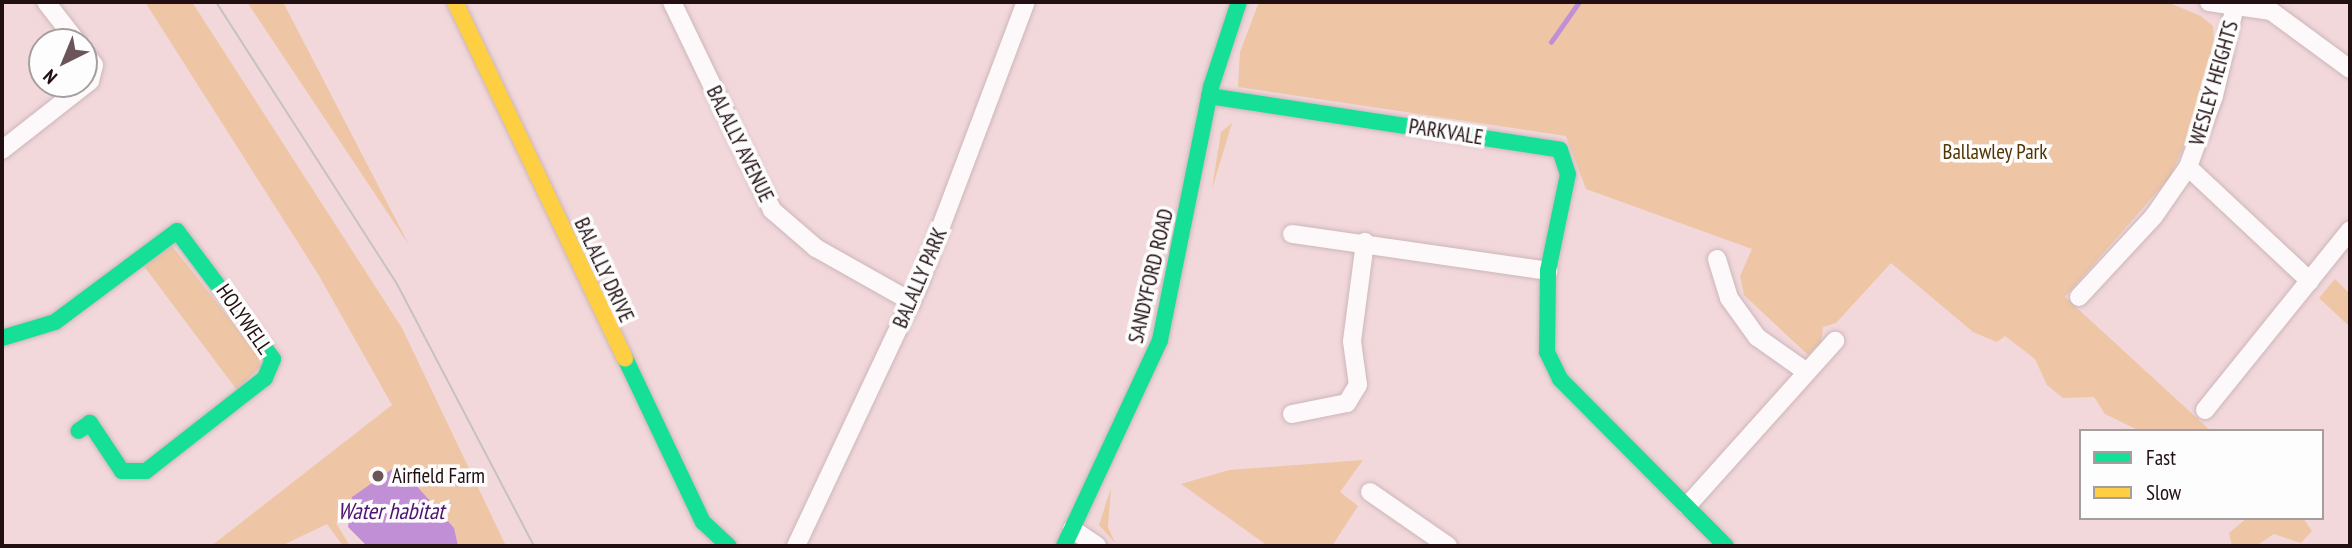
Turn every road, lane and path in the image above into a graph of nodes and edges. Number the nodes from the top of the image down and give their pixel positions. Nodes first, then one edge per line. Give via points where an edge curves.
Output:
1 (46, 2) edge
2 (455, 2) edge
3 (672, 2) edge
4 (1026, 2) edge
5 (1239, 2) edge
6 (2209, 2) edge
7 (2236, 4) edge
8 (66, 28) edge
9 (2350, 69) edge
10 (1209, 96) junction
11 (68, 98) edge
12 (2, 150) edge
13 (2188, 167) junction
14 (2350, 230) edge
15 (1292, 234) dead end
16 (1365, 242) junction
17 (1717, 259) dead end
18 (1548, 271) junction
19 (2310, 281) junction
20 (2079, 297) dead end
21 (912, 302) junction
22 (2, 338) edge
23 (1835, 341) dead end
24 (1804, 370) junction
25 (2204, 410) dead end
26 (1292, 414) dead end
27 (78, 431) dead end
28 (1370, 492) dead end
29 (1687, 506) junction
30 (1072, 529) junction
31 (729, 546) edge
32 (796, 546) edge
33 (1064, 546) edge
34 (1097, 546) edge
35 (1448, 546) edge
36 (1726, 546) edge

1 - 8 street
2 - 31 street, BALALLY DRIVE via 703,522
3 - 21 street, BALALLY AVENUE via 772,210 816,248
4 - 21 street, BALALLY PARK
5 - 10 street, SANDYFORD ROAD
6 - 7 street
7 - 9 street, WESLEY HEIGHTS via 2271,11
7 - 13 street, WESLEY HEIGHTS
10 - 18 street, PARKVALE via 1560,150 1568,174
10 - 30 street, SANDYFORD ROAD via 1160,340
11 - 12 street
13 - 19 street, WESLEY HEIGHTS
13 - 20 street, WESLEY HEIGHTS via 2154,216
14 - 19 street
15 - 16 street
16 - 18 street
16 - 26 street via 1352,341 1358,385 1347,403
17 - 24 street via 1729,298 1757,337
18 - 29 street, PARKVALE via 1547,352 1560,379
19 - 25 street
21 - 32 street, BALALLY PARK
22 - 27 street, HOLYWELL via 55,322 177,232 273,359 265,378 146,471 122,471 90,423
23 - 24 street
24 - 29 street
28 - 35 street
29 - 36 street, PARKVALE
30 - 33 street, SANDYFORD ROAD
30 - 34 street

